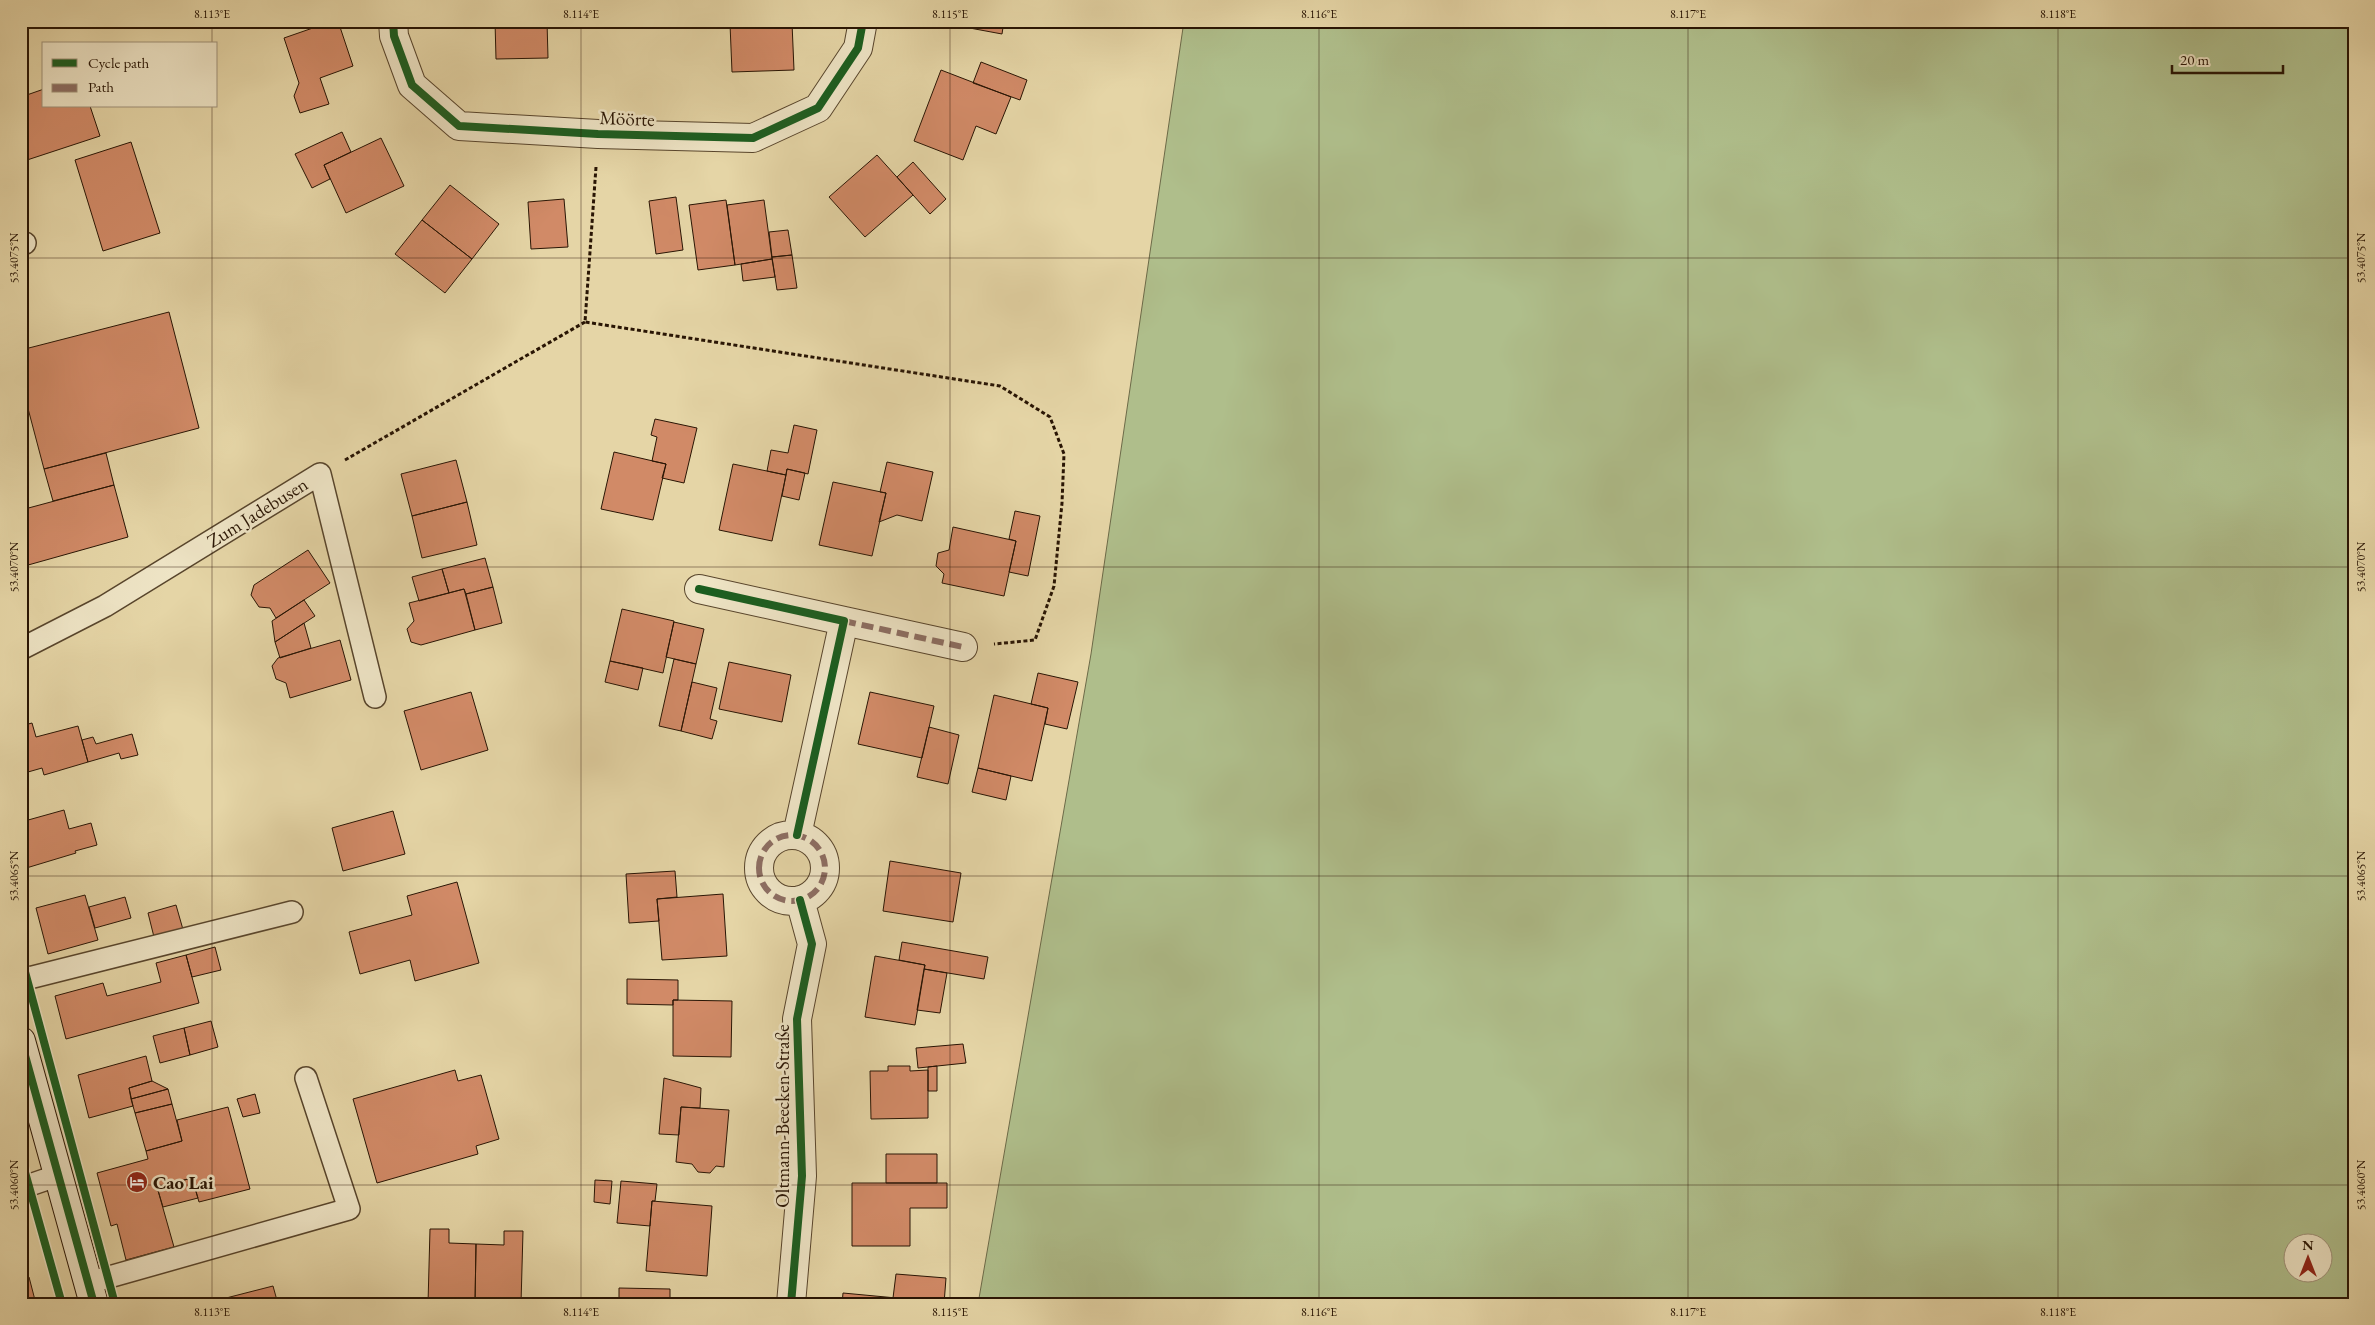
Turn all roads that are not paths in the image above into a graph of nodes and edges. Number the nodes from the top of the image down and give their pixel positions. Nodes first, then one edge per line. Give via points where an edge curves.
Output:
1 (393, 21) edge
2 (863, 21) edge
3 (699, 589) dead end
4 (844, 621) junction
5 (963, 647) road end
6 (21, 649) edge
7 (376, 697) dead end
8 (797, 835) junction
9 (800, 900) junction
10 (292, 912) dead end
11 (21, 980) edge
12 (21, 1041) edge
13 (306, 1078) dead end
14 (59, 1175) junction
15 (21, 1188) edge
16 (91, 1293) edge
17 (791, 1304) edge

1 - 2 street, Möörte via 394,36 412,85 459,126 754,138 818,108 858,48
3 - 4 street
4 - 5 street
4 - 8 street
6 - 7 lane, Zum Jadebusen via 105,606 320,474
8 - 9 street via 809,839 818,848 825,866 821,885
8 - 9 street via 772,841 763,851 759,876 775,897 787,901
9 - 17 street, Oltmann-Beecken-Straße via 812,944 797,1019 802,1176
10 - 11 lane
12 - 14 street
13 - 16 lane via 349,1209
14 - 15 lane
14 - 16 street

